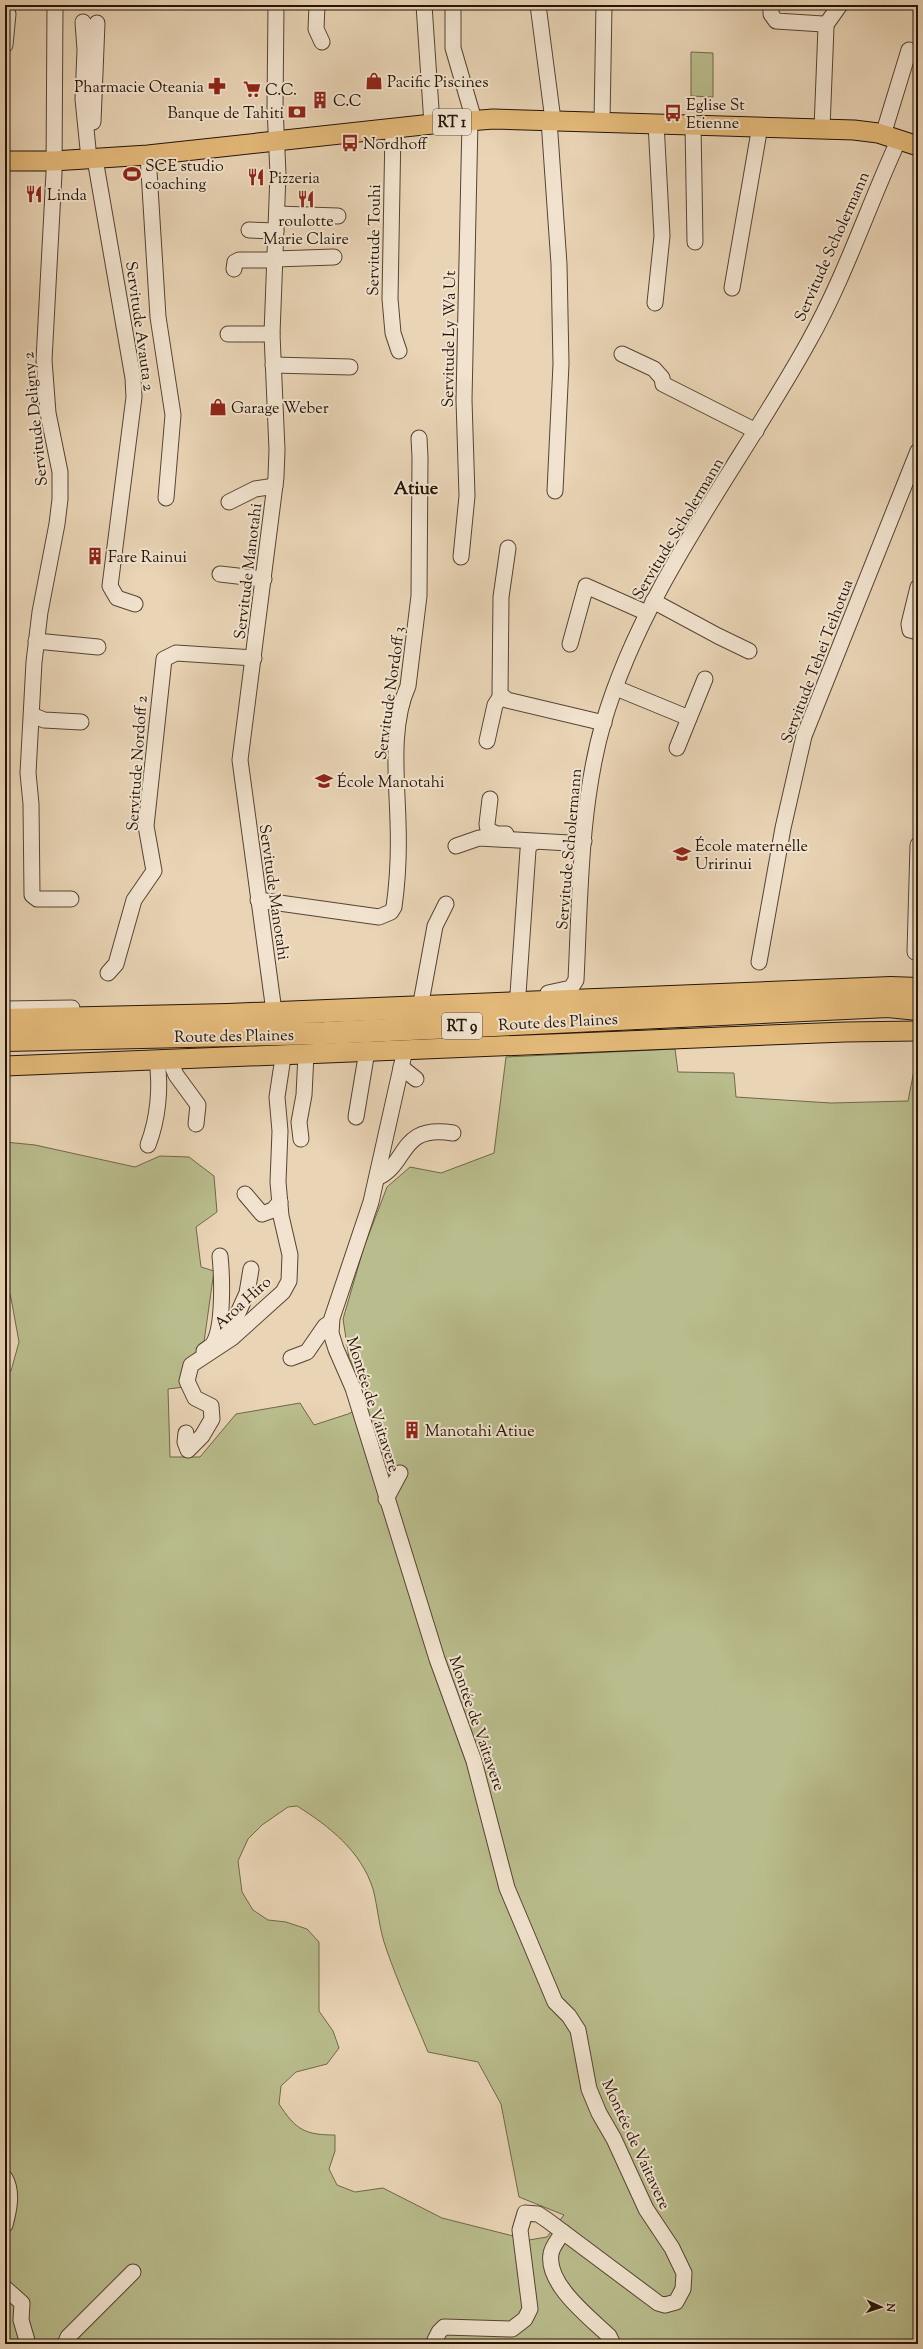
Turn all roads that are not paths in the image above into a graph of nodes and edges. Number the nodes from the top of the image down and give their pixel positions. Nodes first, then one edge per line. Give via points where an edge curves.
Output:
1 (55, 5) edge
2 (317, 5) edge
3 (424, 5) edge
4 (453, 5) edge
5 (534, 5) edge
6 (538, 5) edge
7 (604, 5) edge
8 (771, 5) edge
9 (840, 5) edge
10 (276, 9) edge
11 (8, 14) dead end
12 (90, 23) dead end
13 (825, 26) junction
14 (322, 42) dead end
15 (5, 45) edge
16 (909, 50) dead end
17 (550, 120) junction
18 (472, 121) junction
19 (602, 121) junction
20 (656, 123) junction
21 (432, 124) junction
22 (693, 124) junction
23 (760, 126) junction
24 (393, 128) junction
25 (822, 128) junction
26 (891, 137) junction
27 (278, 140) junction
28 (918, 146) edge
29 (148, 155) junction
30 (92, 159) junction
31 (5, 161) edge
32 (54, 162) junction
33 (277, 214) junction
34 (338, 216) dead end
35 (249, 230) dead end
36 (276, 231) junction
37 (695, 242) dead end
38 (334, 257) dead end
39 (275, 260) junction
40 (234, 269) dead end
41 (732, 288) dead end
42 (655, 303) dead end
43 (233, 330) dead end
44 (272, 330) junction
45 (399, 351) dead end
46 (622, 354) dead end
47 (273, 365) junction
48 (350, 367) dead end
49 (756, 431) junction
50 (418, 438) dead end
51 (918, 451) edge
52 (276, 486) junction
53 (555, 491) dead end
54 (166, 498) dead end
55 (229, 502) dead end
56 (508, 548) dead end
57 (461, 557) dead end
58 (220, 574) dead end
59 (264, 579) junction
60 (918, 587) edge
61 (135, 604) dead end
62 (650, 607) junction
63 (918, 632) edge
64 (36, 641) junction
65 (570, 644) dead end
66 (98, 647) dead end
67 (749, 651) dead end
68 (254, 658) junction
69 (705, 679) dead end
70 (616, 688) junction
71 (504, 698) junction
72 (32, 715) junction
73 (689, 718) junction
74 (82, 722) dead end
75 (604, 723) junction
76 (491, 741) dead end
77 (677, 748) dead end
78 (490, 799) dead end
79 (585, 837) junction
80 (535, 842) junction
81 (918, 845) edge
82 (456, 846) dead end
83 (71, 899) dead end
84 (258, 900) junction
85 (446, 904) dead end
86 (915, 952) dead end
87 (759, 962) dead end
88 (108, 973) dead end
89 (918, 989) edge
90 (518, 994) junction
91 (422, 997) junction
92 (273, 1004) junction
93 (5, 1009) edge
94 (918, 1009) edge
95 (5, 1020) edge
96 (918, 1031) edge
97 (5, 1040) edge
98 (367, 1052) junction
99 (306, 1054) junction
100 (280, 1055) junction
101 (403, 1058) junction
102 (164, 1061) junction
103 (5, 1066) edge
104 (416, 1079) dead end
105 (277, 1108) junction
106 (302, 1108) junction
107 (356, 1117) dead end
108 (196, 1124) dead end
109 (454, 1133) dead end
110 (301, 1139) dead end
111 (148, 1145) dead end
112 (377, 1178) junction
113 (245, 1194) dead end
114 (280, 1202) junction
115 (220, 1256) dead end
116 (251, 1269) dead end
117 (331, 1322) junction
118 (232, 1338) junction
119 (291, 1358) dead end
120 (187, 1381) junction
121 (186, 1433) dead end
122 (400, 1473) dead end
123 (386, 1499) junction
124 (5, 2178) edge
125 (5, 2225) edge
126 (563, 2232) junction
127 (133, 2272) dead end
128 (5, 2288) edge
129 (28, 2344) edge
130 (65, 2344) edge
131 (436, 2344) edge
132 (613, 2344) edge

1 - 32 street, Servitude Deligny 2
2 - 14 street via 316,30
3 - 21 street
4 - 18 street, Servitude Ly Wa Ut via 453,48
5 - 17 street
6 - 17 street
7 - 19 street
8 - 13 street via 771,14 776,21
9 - 13 street
10 - 27 street, Servitude Manotahi via 275,107
11 - 15 street
12 - 30 street, Servitude Avauta 2 via 85,50 82,99
13 - 25 street
16 - 26 street, Servitude Scholermann
17 - 18 main road, RT 1
17 - 19 main road, RT 1
17 - 53 street via 562,364
18 - 21 main road, RT 1
18 - 57 street, Servitude Ly Wa Ut via 464,400 467,496
19 - 20 main road, RT 1
20 - 22 main road, RT 1
20 - 42 street via 662,236
21 - 24 main road, RT 1
22 - 23 main road, RT 1
22 - 37 street
23 - 25 main road, RT 1
23 - 41 street
24 - 27 main road, RT 1
24 - 45 street, Servitude Touhi via 390,299 393,333
25 - 26 main road, RT 1 via 854,130
26 - 28 main road, RT 1
26 - 49 street, Servitude Scholermann via 872,198 831,299
27 - 29 main road, RT 1
27 - 33 street, Servitude Manotahi
29 - 30 main road, RT 1
29 - 54 street via 158,317 174,415
30 - 32 main road, RT 1
30 - 61 street, Servitude Avauta 2 via 133,378 134,397 110,586 117,598
31 - 32 main road, RT 1
32 - 64 street, Servitude Deligny 2 via 44,360 48,413 60,472 60,499
33 - 34 street
33 - 36 street, Servitude Manotahi
35 - 36 street
36 - 39 street, Servitude Manotahi
38 - 39 street
39 - 40 street via 239,260 235,262
39 - 44 street, Servitude Manotahi
43 - 44 street
44 - 47 street, Servitude Manotahi
46 - 49 street via 654,369 662,378 663,384
47 - 48 street
47 - 52 street, Servitude Manotahi
49 - 62 street, Servitude Scholermann
50 - 84 street, Servitude Nordoff 3 via 419,596 408,686 403,698 397,746 398,845 394,907 391,912 379,917
51 - 87 street, Servitude Tehei Teihotua via 804,736 783,828
52 - 55 street via 255,489
52 - 59 street, Servitude Manotahi
56 - 71 street via 501,597
58 - 59 street
59 - 68 street, Servitude Manotahi
60 - 63 street via 909,624 910,630
62 - 65 street via 586,586
62 - 67 street
62 - 70 street, Servitude Scholermann
64 - 66 street
64 - 72 street, Servitude Deligny 2
68 - 84 street, Servitude Manotahi via 240,760
68 - 88 street, Servitude Nordoff 2 via 176,653 164,659 146,826 154,871 134,900 116,964
69 - 73 street
70 - 73 street
70 - 75 street, Servitude Scholermann
71 - 75 street
71 - 76 street via 495,705
72 - 74 street via 44,720
72 - 83 street, Servitude Deligny 2 via 28,773 32,895 37,899
73 - 77 street
75 - 79 street, Servitude Scholermann via 591,781
78 - 79 street via 487,824 490,832 571,834
79 - 80 street via 577,843
79 - 90 street, Servitude Scholermann via 576,980 572,988 558,992
80 - 82 street via 479,838
80 - 90 street via 530,844 528,850
81 - 86 street
84 - 92 street, Servitude Manotahi
85 - 91 street via 434,926
89 - 95 highway, Route des Plaines / RT 9 via 891,988 228,1015
90 - 91 street
91 - 92 street
92 - 93 street via 147,1009
94 - 97 highway, Route des Plaines / RT 9 via 888,1006 325,1033
96 - 101 main road, Route des Plaines via 847,1032
98 - 99 main road, Route des Plaines
98 - 101 main road, Route des Plaines
98 - 107 street
99 - 100 main road, Route des Plaines
99 - 106 street
100 - 102 main road, Route des Plaines
100 - 105 street, Aroa Hiro via 282,1069
101 - 104 street
101 - 112 street, Montée de Vaitavere
102 - 103 main road, Route des Plaines
102 - 108 street via 198,1105
102 - 111 street via 155,1121
105 - 106 street
105 - 114 street, Aroa Hiro via 280,1131
106 - 110 street via 299,1122
109 - 112 street via 429,1133 414,1138 387,1173
112 - 117 street, Montée de Vaitavere
113 - 114 street via 262,1214 273,1210
114 - 118 street, Aroa Hiro via 290,1255 289,1281 283,1292
115 - 120 street via 222,1298 214,1343 184,1367
116 - 118 street via 247,1293 229,1334
117 - 119 street via 325,1326 306,1352
117 - 123 street, Montée de Vaitavere via 331,1333 353,1388
118 - 120 street, Aroa Hiro via 191,1365
120 - 121 street via 195,1398 211,1406 212,1419 202,1436 188,1450 185,1442
122 - 123 street
123 - 126 street, Montée de Vaitavere via 437,1659 470,1748 507,1888 555,2002 578,2030 589,2089 646,2209 672,2248 684,2273 683,2289 676,2302 662,2305 648,2297
124 - 125 street via 8,2183 10,2204
126 - 131 street, Montée de Vaitavere via 538,2214 525,2213 521,2221 530,2309 525,2319 512,2329 444,2327 435,2340
126 - 132 street via 552,2251 552,2271 570,2298 609,2336
127 - 130 street via 68,2337
128 - 129 street via 22,2303 21,2320

